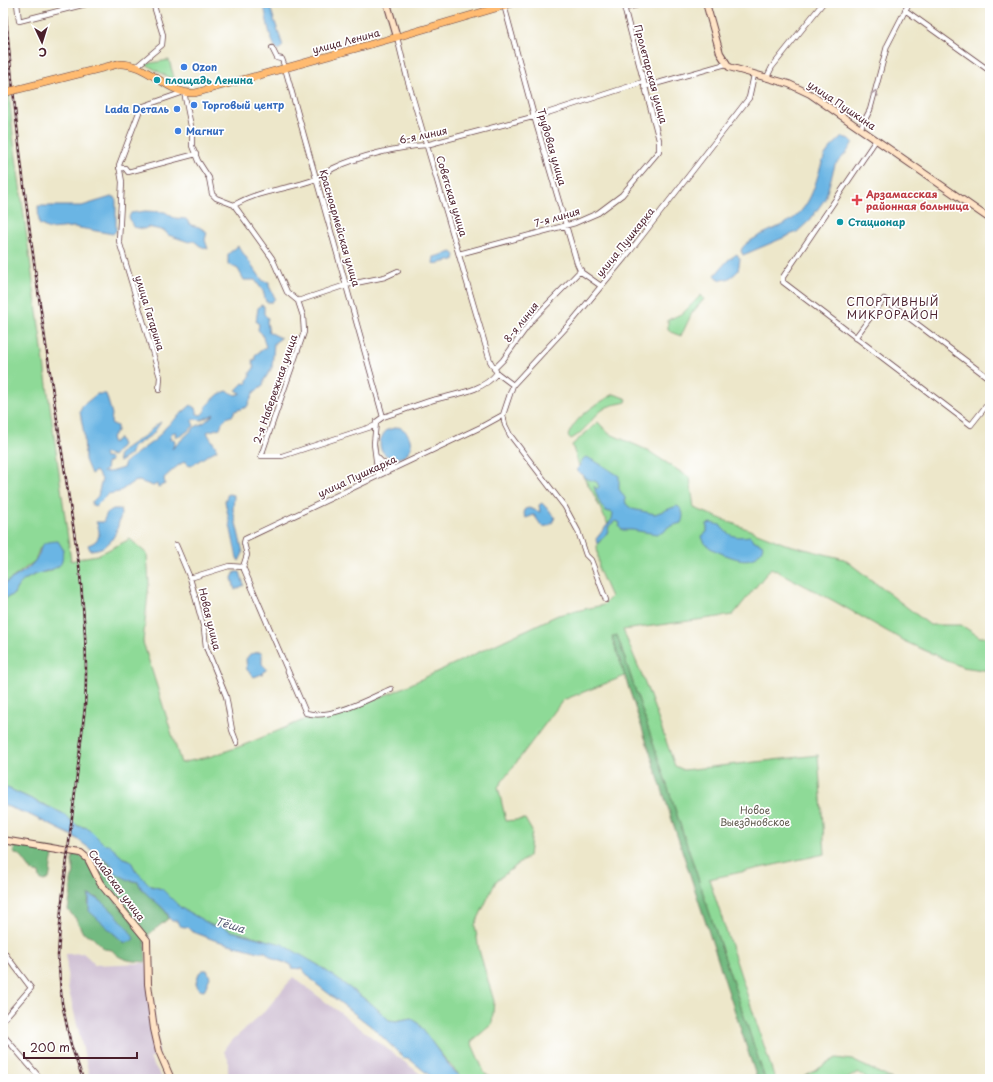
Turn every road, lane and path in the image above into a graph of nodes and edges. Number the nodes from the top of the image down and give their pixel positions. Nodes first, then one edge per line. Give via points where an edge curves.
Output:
1 (17, 3) edge
2 (90, 3) edge
3 (153, 3) edge
4 (387, 3) edge
5 (513, 3) edge
6 (623, 3) edge
7 (646, 3) edge
8 (706, 3) edge
9 (823, 3) edge
10 (909, 3) edge
11 (504, 4) edge
12 (625, 8) junction
13 (905, 10) junction
14 (397, 38) junction
15 (272, 48) dead end
16 (726, 64) junction
17 (137, 66) junction
18 (285, 68) junction
19 (990, 71) edge
20 (754, 75) junction
21 (767, 77) junction
22 (643, 85) junction
23 (184, 92) junction
24 (3, 93) edge
25 (534, 116) junction
26 (860, 129) junction
27 (876, 140) junction
28 (426, 145) junction
29 (659, 151) joint
30 (196, 154) junction
31 (119, 168) junction
32 (317, 179) junction
33 (234, 204) junction
34 (990, 219) edge
35 (566, 225) junction
36 (459, 254) junction
37 (581, 270) junction
38 (398, 271) dead end
39 (346, 285) junction
40 (601, 286) junction
41 (298, 300) junction
42 (855, 338) junction
43 (495, 371) junction
44 (990, 379) edge
45 (513, 385) junction
46 (159, 390) dead end
47 (990, 401) edge
48 (503, 415) junction
49 (383, 417) junction
50 (374, 426) junction
51 (375, 455) junction
52 (393, 469) junction
53 (378, 476) junction
54 (176, 545) dead end
55 (243, 567) junction
56 (190, 578) junction
57 (606, 600) dead end
58 (391, 689) dead end
59 (238, 743) dead end
60 (3, 840) edge
61 (3, 951) edge
62 (3, 1020) edge
63 (3, 1035) edge
64 (41, 1079) edge
65 (171, 1079) edge

1 - 2 street via 19,21
3 - 17 street via 163,35 162,46
4 - 14 street, Советская улица
5 - 11 main road, улица Ленина
6 - 12 street, Пролетарская улица
7 - 12 street
8 - 16 street via 720,53
9 - 21 street via 772,67
10 - 13 street
11 - 14 main road, улица Ленина
11 - 25 street, Трудовая улица
12 - 22 street, Пролетарская улица
13 - 19 street
26 -> 13 street via 870,110 887,46
14 - 18 main road, улица Ленина
14 - 28 street, Советская улица
15 - 18 street, Красноармейская улица via 277,58 282,59
16 - 20 street, улица Пушкина via 732,69
16 - 22 street, 6-я линия
17 - 23 main road
17 - 24 main road, bridge via 118,64
18 - 23 main road, улица Ленина via 195,92
18 - 32 street, Красноармейская улица
20 - 21 street, улица Пушкина
20 - 40 street, улица Пушкарка via 749,98
21 - 26 street, улица Пушкина via 806,92
22 - 25 street, 6-я линия
22 - 29 street, Пролетарская улица via 659,140
23 - 30 street via 192,132 192,146
23 - 31 street via 141,107
25 - 28 street, 6-я линия
25 - 35 street, Трудовая улица
26 - 27 street, улица Пушкина
27 - 34 street, улица Пушкина
27 - 42 street via 783,280
28 - 32 street, 6-я линия via 407,147 352,161 333,168
28 - 36 street, Советская улица
29 - 35 street, 7-я линия via 614,202 598,213
30 - 31 street via 128,172 125,168
30 - 33 street via 209,178 212,194
31 - 46 street, улица Гагарина via 122,182 120,241 160,377
32 - 33 street, 6-я линия via 249,196
32 - 39 street, Красноармейская улица
33 - 41 street, 2-я Набережная улица via 272,258 287,292
35 - 36 street, 7-я линия
35 - 37 street, Трудовая улица
36 - 43 street, Советская улица via 490,362
37 - 40 street
37 - 43 street, 8-я линия via 532,320
38 - 39 street via 385,277
39 - 41 street
39 - 49 street, Красноармейская улица
40 - 45 street, улица Пушкарка
41 - 50 street, 2-я Набережная улица via 304,332 262,456 282,456
42 - 44 street via 884,299
42 - 47 street via 971,425
43 - 45 street
43 - 49 street, 8-я линия via 490,381 475,389
45 - 48 street, улица Пушкарка
48 - 52 street, улица Пушкарка
48 - 57 street via 510,435 565,508 578,531
49 - 50 street
50 - 51 street
51 - 52 street
51 - 53 street
52 - 53 street, улица Пушкарка
53 - 55 street, улица Пушкарка via 245,539 247,555
54 - 56 street, Новая улица
55 - 56 street via 230,566
55 - 58 street via 306,713 312,715 343,709
56 - 59 street, Новая улица via 204,629 206,647 226,696 232,730
60 - 65 street, Складская улица via 81,853 88,859 100,883 147,940 148,984 154,1029 159,1051
61 - 62 street via 31,988
63 - 64 street

